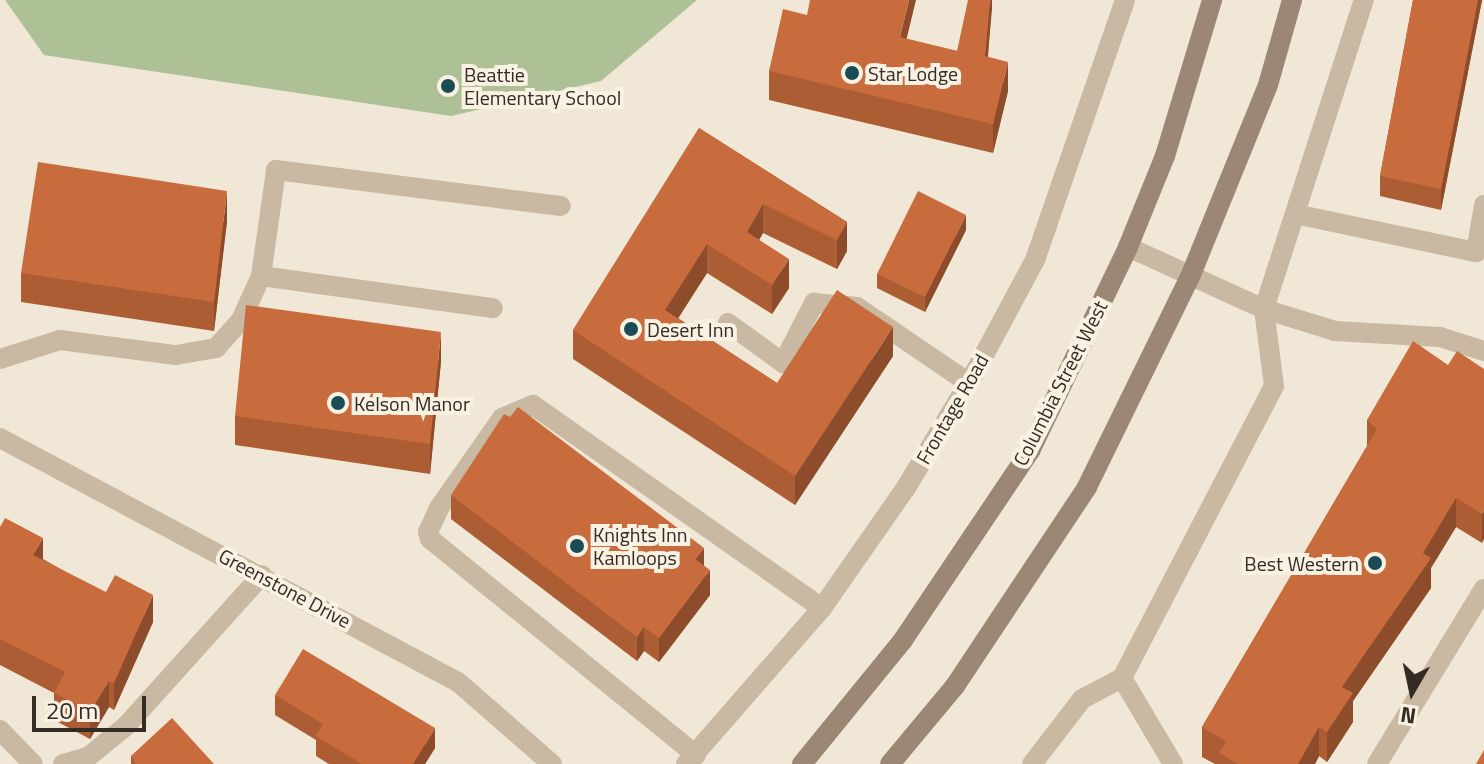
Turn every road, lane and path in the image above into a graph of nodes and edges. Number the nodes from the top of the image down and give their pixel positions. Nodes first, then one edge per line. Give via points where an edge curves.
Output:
1 (1125, 0) edge
2 (1212, 0) edge
3 (1292, 0) edge
4 (1364, 0) edge
5 (1484, 205) edge
6 (561, 206) dead end
7 (1295, 214) junction
8 (1128, 247) junction
9 (261, 276) junction
10 (1190, 277) junction
11 (493, 308) dead end
12 (1264, 309) junction
13 (728, 323) dead end
14 (1484, 351) edge
15 (0, 359) edge
16 (969, 383) junction
17 (0, 438) edge
18 (262, 575) junction
19 (1484, 589) edge
20 (822, 608) junction
21 (1122, 678) junction
22 (0, 730) edge
23 (691, 759) edge
24 (33, 764) edge
25 (63, 764) edge
26 (552, 764) edge
27 (802, 764) edge
28 (890, 764) edge
29 (1032, 764) edge
30 (1173, 764) edge
31 (1377, 764) edge

1 - 16 street, Frontage Road via 1035,260
2 - 8 main road, Columbia Street West via 1165,156
3 - 10 main road via 1268,85
4 - 7 street
5 - 7 street via 1476,252
6 - 9 street via 276,170
7 - 12 street
8 - 10 street
8 - 27 main road, Columbia Street West via 1030,451 903,640
9 - 11 street
9 - 15 street via 241,320 216,348 176,355 60,340
10 - 12 street
10 - 28 main road via 1087,487 955,686
12 - 14 street via 1335,331 1440,337
12 - 21 street via 1274,386
13 - 16 street via 783,363 814,303 857,307
16 - 20 street, Frontage Road via 907,486
17 - 18 street, Greenstone Drive
18 - 25 street via 126,726 88,757
18 - 26 street, Greenstone Drive via 458,682
19 - 31 street
20 - 23 street, Frontage Road
20 - 23 street via 533,405 502,418 439,508 430,539
21 - 29 street via 1082,699
21 - 30 street
22 - 24 street

